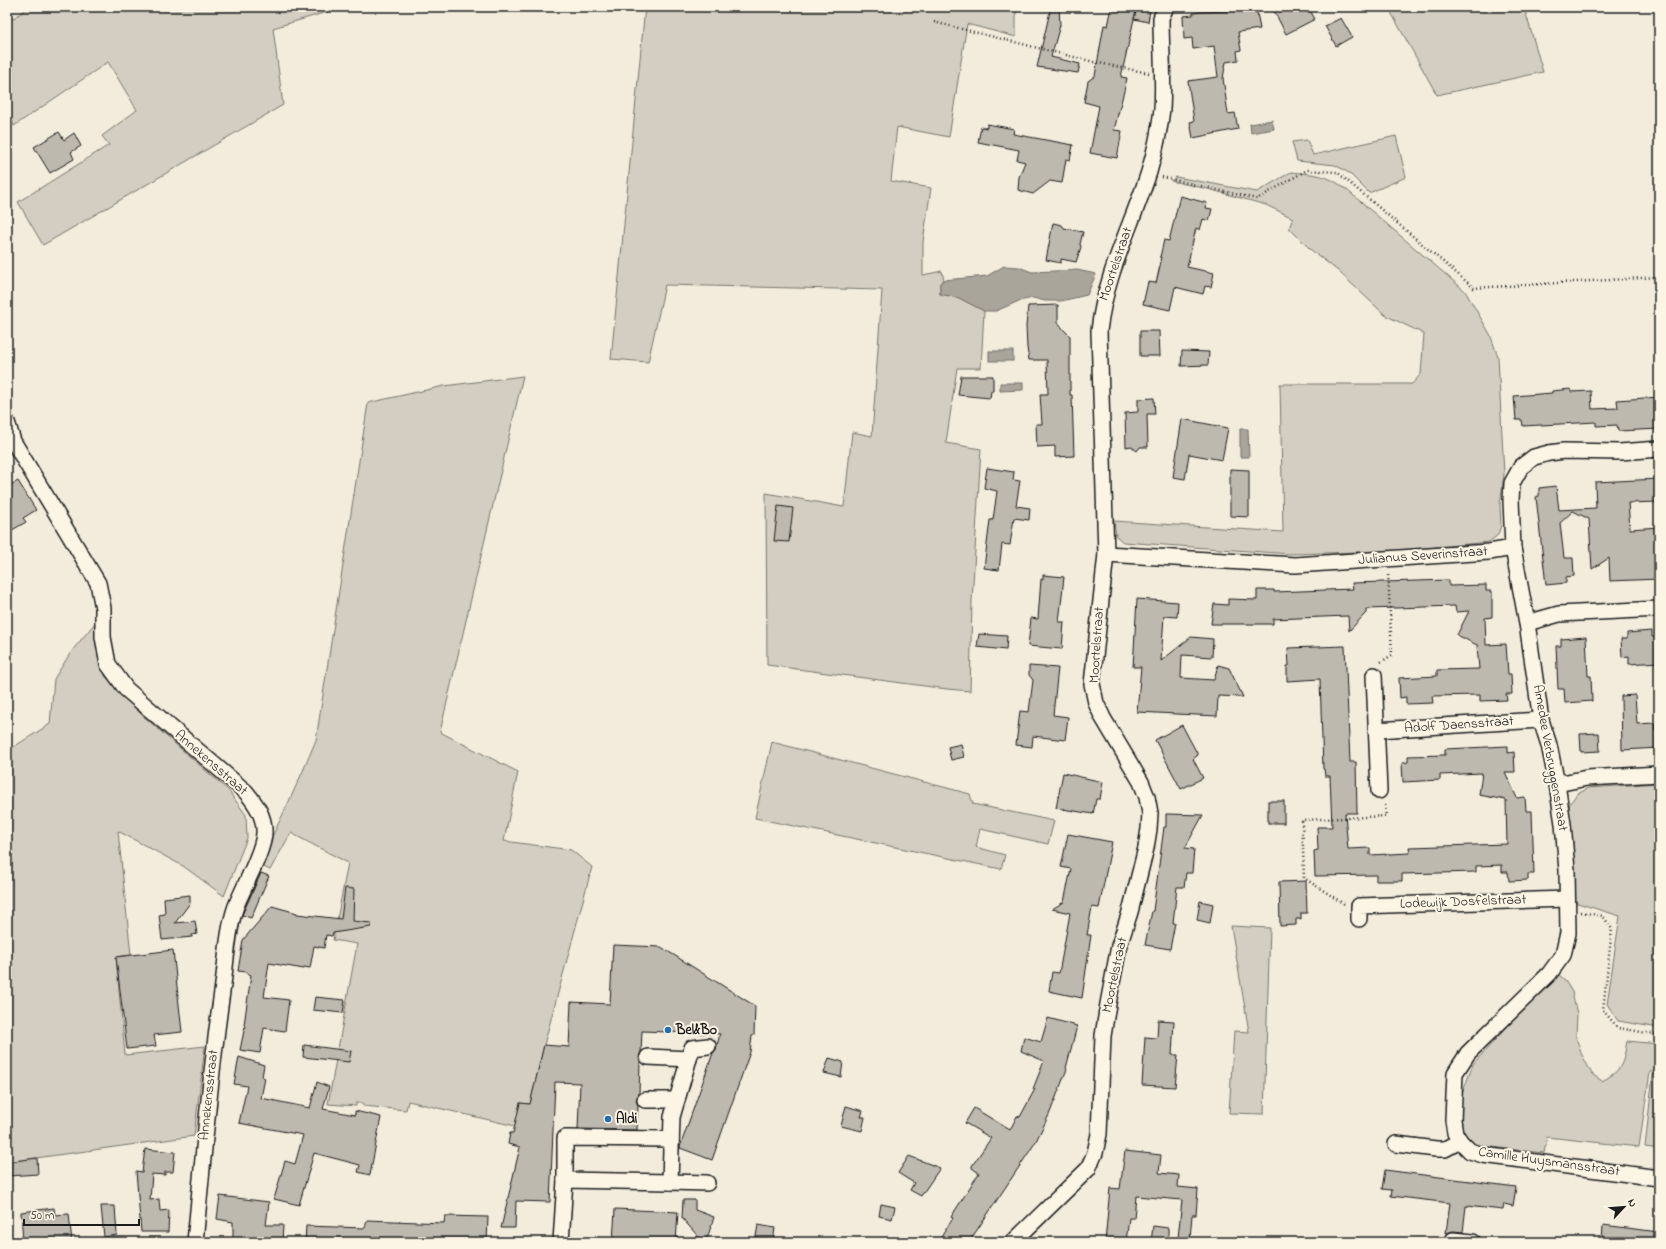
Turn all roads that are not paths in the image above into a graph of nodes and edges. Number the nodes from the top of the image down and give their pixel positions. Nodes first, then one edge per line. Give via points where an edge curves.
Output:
1 (1166, 7) edge
2 (7, 422) edge
3 (1659, 449) edge
4 (1513, 548) junction
5 (1106, 554) junction
6 (1659, 609) edge
7 (1527, 623) junction
8 (1374, 675) road end
9 (1541, 720) junction
10 (1376, 730) junction
11 (1659, 774) edge
12 (1557, 784) junction
13 (1379, 791) road end
14 (1567, 904) junction
15 (1355, 910) road end
16 (708, 1046) dead end
17 (648, 1057) dead end
18 (689, 1059) junction
19 (645, 1100) dead end
20 (677, 1100) junction
21 (671, 1139) junction
22 (1460, 1141) junction
23 (1396, 1144) dead end
24 (1659, 1178) edge
25 (565, 1180) junction
26 (670, 1182) junction
27 (707, 1183) dead end
28 (195, 1242) edge
29 (561, 1242) edge
30 (1014, 1242) edge
31 (1453, 1242) edge
32 (1473, 1242) edge

1 - 5 street, Moortelstraat via 1161,18 1162,110 1149,171 1101,310 1099,331
2 - 28 street, Annekensstraat via 13,441 98,583 108,664 126,689 246,792 262,816 264,833 261,846 236,908 230,932 215,1036
3 - 4 street via 1620,452 1564,451 1534,457 1521,467 1512,483
4 - 5 street, Julianus Severinstraat via 1489,552 1295,565
4 - 7 street, Amedee Verbruggenstraat
5 - 30 street, Moortelstraat via 1092,684 1096,703 1103,718 1141,782 1147,797 1149,829 1108,1004 1103,1036 1096,1153 1088,1169
6 - 7 street via 1559,614
7 - 9 street, Amedee Verbruggenstraat
8 - 10 street
9 - 10 street, Adolf Daensstraat
9 - 12 street, Amedee Verbruggenstraat
10 - 13 street
11 - 12 street via 1587,778
12 - 14 street, Amedee Verbruggenstraat via 1567,862
14 - 15 street, Lodewijk Dosfelstraat
14 - 22 street, Amedee Verbruggenstraat via 1568,933 1563,955 1549,974 1468,1053 1455,1073 1453,1120 1455,1133
16 - 18 street via 692,1048
17 - 18 street
18 - 20 street
19 - 20 street
20 - 21 street via 672,1117
21 - 25 street via 565,1138
21 - 26 street
22 - 23 street, Camille Huysmansstraat via 1445,1149
22 - 24 street, Camille Huysmansstraat via 1470,1151 1483,1155
25 - 26 street
25 - 29 street
26 - 27 street
31 - 32 street

